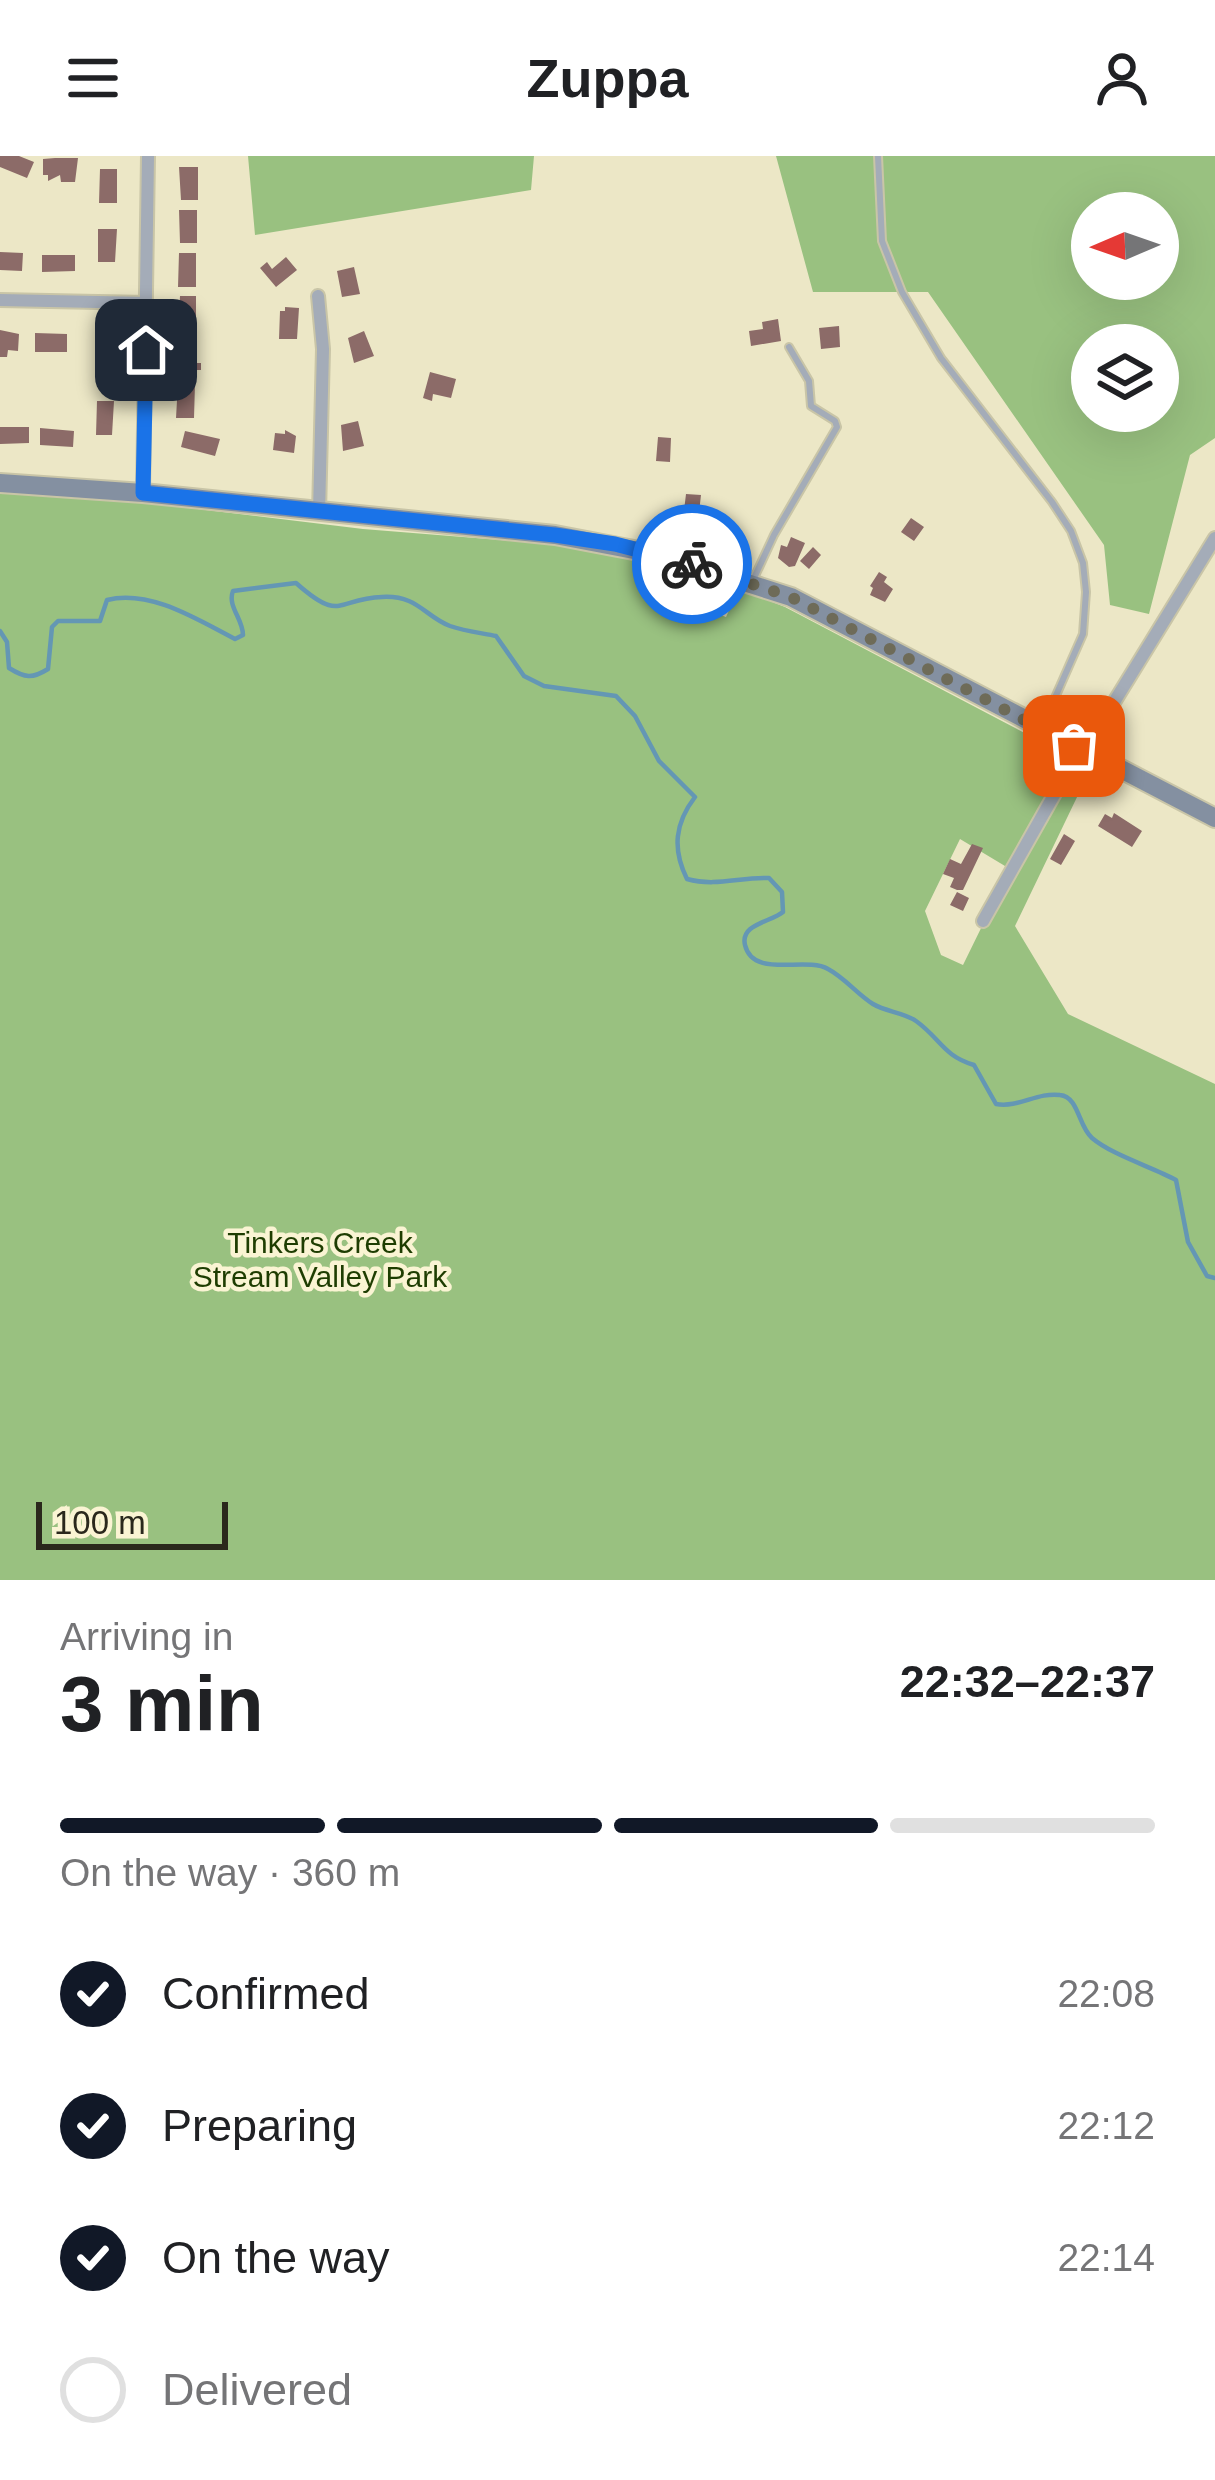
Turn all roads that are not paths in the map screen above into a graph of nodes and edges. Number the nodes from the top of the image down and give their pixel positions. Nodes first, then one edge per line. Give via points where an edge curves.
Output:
1 (148, 156) edge
2 (878, 156) edge
3 (318, 296) dead end
4 (0, 300) edge
5 (147, 303) junction
6 (788, 347) dead end
7 (0, 483) edge
8 (143, 493) junction
9 (319, 513) junction
10 (1215, 538) edge
11 (752, 582) junction
12 (1041, 728) junction
13 (1079, 748) junction
14 (1215, 818) edge
15 (982, 921) dead end

1 - 5 street
2 - 12 lane via 882,241 902,292 940,358 1052,502 1083,563 1083,634
3 - 9 street
4 - 5 street
5 - 8 street
6 - 11 lane via 809,381 811,406 836,427
7 - 8 main road
8 - 9 main road
9 - 11 main road via 615,544
10 - 13 street
11 - 12 main road
12 - 13 main road
13 - 14 main road
13 - 15 street

